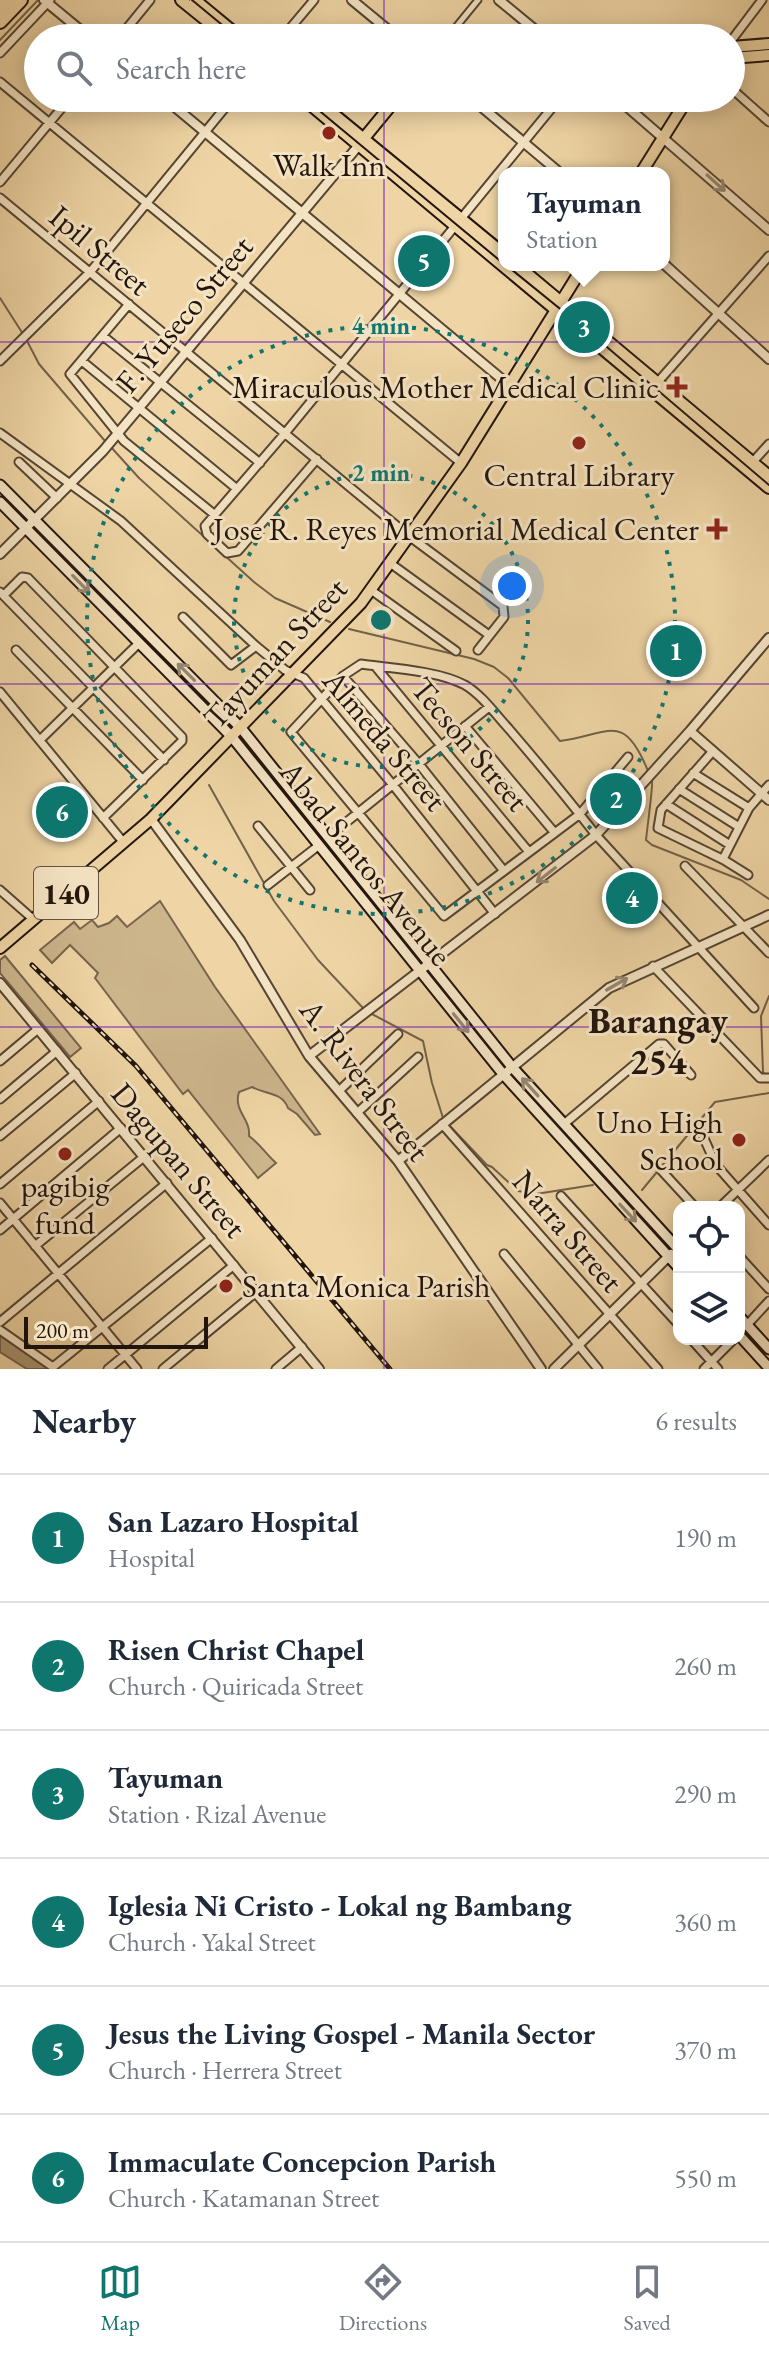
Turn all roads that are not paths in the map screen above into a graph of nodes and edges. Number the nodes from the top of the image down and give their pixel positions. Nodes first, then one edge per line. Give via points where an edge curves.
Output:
1 (21, 0) edge
2 (150, 0) edge
3 (181, 0) edge
4 (195, 0) edge
5 (314, 0) edge
6 (352, 0) edge
7 (478, 0) edge
8 (499, 0) edge
9 (762, 0) edge
10 (47, 1) edge
11 (0, 22) edge
12 (26, 24) edge
13 (74, 24) edge
14 (130, 24) edge
15 (211, 24) edge
16 (224, 24) edge
17 (294, 24) edge
18 (381, 24) edge
19 (458, 24) edge
20 (528, 24) edge
21 (745, 24) edge
22 (24, 26) edge
23 (745, 44) edge
24 (769, 44) edge
25 (0, 53) edge
26 (769, 55) edge
27 (745, 57) edge
28 (0, 82) edge
29 (24, 101) edge
30 (745, 101) edge
31 (38, 112) edge
32 (59, 112) edge
33 (181, 112) edge
34 (221, 112) edge
35 (322, 112) edge
36 (330, 112) edge
37 (386, 112) edge
38 (488, 112) edge
39 (549, 112) edge
40 (634, 112) edge
41 (679, 112) edge
42 (51, 122) junction
43 (769, 122) edge
44 (205, 132) junction
45 (664, 136) junction
46 (362, 141) junction
47 (524, 142) junction
48 (504, 167) edge
49 (553, 167) edge
50 (645, 167) edge
51 (498, 174) edge
52 (0, 182) edge
53 (0, 198) edge
54 (147, 201) junction
55 (301, 213) junction
56 (459, 222) junction
57 (769, 230) edge
58 (498, 250) edge
59 (498, 255) edge
60 (769, 256) edge
61 (670, 269) edge
62 (91, 271) junction
63 (517, 271) edge
64 (523, 271) edge
65 (580, 271) edge
66 (244, 283) junction
67 (400, 294) junction
68 (129, 304) junction
69 (559, 306) junction
70 (718, 312) junction
71 (103, 336) junction
72 (186, 353) junction
73 (769, 359) edge
74 (0, 361) edge
75 (82, 361) junction
76 (343, 363) junction
77 (161, 382) junction
78 (510, 386) junction
79 (654, 386) junction
80 (138, 410) junction
81 (286, 432) junction
82 (0, 433) edge
83 (115, 437) junction
84 (769, 444) edge
85 (317, 459) junction
86 (19, 462) dead end
87 (260, 463) junction
88 (461, 463) junction
89 (749, 466) junction
90 (769, 476) edge
91 (0, 485) edge
92 (69, 485) junction
93 (769, 488) edge
94 (237, 489) junction
95 (57, 498) junction
96 (0, 502) edge
97 (215, 515) junction
98 (34, 520) junction
99 (26, 528) junction
100 (409, 536) junction
101 (0, 554) edge
102 (390, 563) junction
103 (371, 590) junction
104 (2, 594) edge
105 (183, 617) dead end
106 (489, 635) junction
107 (769, 638) edge
108 (138, 644) junction
109 (256, 646) junction
110 (16, 650) dead end
111 (478, 650) dead end
112 (456, 651) dead end
113 (375, 666) junction
114 (117, 667) junction
115 (293, 674) junction
116 (343, 676) junction
117 (95, 687) junction
118 (0, 692) edge
119 (322, 699) junction
120 (489, 707) junction
121 (73, 708) junction
122 (465, 726) junction
123 (241, 728) junction
124 (690, 731) junction
125 (232, 737) junction
126 (41, 739) junction
127 (441, 746) junction
128 (713, 751) junction
129 (628, 757) dead end
130 (164, 760) junction
131 (419, 764) junction
132 (693, 773) junction
133 (143, 780) junction
134 (393, 785) junction
135 (769, 785) edge
136 (679, 789) junction
137 (765, 797) edge
138 (666, 804) junction
139 (749, 808) junction
140 (357, 814) junction
141 (580, 814) junction
142 (103, 818) junction
143 (151, 819) junction
144 (258, 826) dead end
145 (739, 827) junction
146 (554, 832) junction
147 (596, 835) junction
148 (328, 837) junction
149 (124, 843) junction
150 (730, 845) junction
151 (318, 846) junction
152 (529, 852) junction
153 (723, 859) junction
154 (685, 866) dead end
155 (291, 869) junction
156 (504, 871) junction
157 (748, 875) dead end
158 (268, 885) dead end
159 (0, 890) edge
160 (310, 890) dead end
161 (477, 891) junction
162 (495, 914) junction
163 (769, 915) edge
164 (34, 920) junction
165 (743, 926) junction
166 (1, 946) edge
167 (696, 947) junction
168 (769, 953) edge
169 (429, 964) junction
170 (653, 966) junction
171 (420, 972) junction
172 (0, 983) edge
173 (754, 1008) dead end
174 (38, 1029) junction
175 (398, 1034) dead end
176 (57, 1051) junction
177 (309, 1056) junction
178 (418, 1057) dead end
179 (0, 1061) edge
180 (508, 1070) junction
181 (76, 1073) junction
182 (691, 1075) dead end
183 (765, 1078) edge
184 (339, 1091) junction
185 (0, 1099) edge
186 (99, 1101) junction
187 (357, 1113) junction
188 (445, 1121) junction
189 (564, 1124) junction
190 (121, 1128) junction
191 (702, 1134) dead end
192 (0, 1136) edge
193 (145, 1156) junction
194 (769, 1160) edge
195 (398, 1161) junction
196 (661, 1170) dead end
197 (167, 1183) junction
198 (0, 1184) edge
199 (738, 1189) junction
200 (561, 1196) dead end
201 (689, 1201) edge
202 (726, 1201) edge
203 (0, 1203) edge
204 (13, 1219) junction
205 (769, 1225) edge
206 (0, 1230) edge
207 (212, 1238) junction
208 (673, 1243) edge
209 (35, 1246) junction
210 (673, 1252) edge
211 (504, 1254) dead end
212 (668, 1256) junction
213 (673, 1261) edge
214 (745, 1263) edge
215 (234, 1265) junction
216 (58, 1273) junction
217 (641, 1283) junction
218 (769, 1289) edge
219 (256, 1292) junction
220 (769, 1301) edge
221 (609, 1315) junction
222 (673, 1318) edge
223 (0, 1322) edge
224 (745, 1323) edge
225 (747, 1325) junction
226 (103, 1328) junction
227 (0, 1330) edge
228 (745, 1342) edge
229 (696, 1345) edge
230 (728, 1345) edge
231 (578, 1346) junction
232 (302, 1347) junction
233 (769, 1349) edge
234 (125, 1354) junction
235 (712, 1362) junction
236 (53, 1367) edge
237 (769, 1368) edge
238 (108, 1369) edge
239 (137, 1369) edge
240 (163, 1369) edge
241 (276, 1369) edge
242 (319, 1369) edge
243 (541, 1369) edge
244 (554, 1369) edge
245 (598, 1369) edge
246 (658, 1369) edge
247 (704, 1369) edge
248 (718, 1369) edge

1 - 11 highway
2 - 14 street
3 - 15 main road
4 - 16 main road
5 - 17 street
6 - 18 street
7 - 19 street
8 - 20 street
9 - 21 street
10 - 12 street
10 - 13 street
22 - 25 street
23 - 24 main road
26 - 27 main road
28 - 29 street
30 - 43 street
31 - 42 street
32 - 42 street
33 - 44 street
34 - 44 street
35 - 46 main road
36 - 46 main road
37 - 46 main road, F. Yuseco Street
38 - 47 street
39 - 47 street
40 - 45 street
41 - 45 main road
42 - 52 street
42 - 54 street
44 - 54 street
44 - 55 street
45 - 50 main road
45 -> 57 street
46 - 55 street, F. Yuseco Street
46 - 56 main road
47 - 48 street
47 - 49 street
51 - 56 street
53 - 62 street, Ipil Street
54 - 62 street
54 - 66 street
55 - 66 street, F. Yuseco Street
55 - 67 street
56 - 58 main road
56 - 59 main road
56 - 67 street
60 - 70 street
61 - 70 street
62 - 68 street, Ipil Street
62 - 74 street
63 - 69 main road
64 - 69 main road
65 - 69 main road, Tayuman Street / 140
66 - 72 street, F. Yuseco Street
66 - 76 street
67 - 76 street
67 - 78 street
68 - 71 street
68 - 72 street, Ipil Street
69 - 78 main road, Tayuman Street / 140
69 - 79 main road
70 - 73 street
70 - 79 street
71 - 75 street
71 - 77 street
72 - 77 street, F. Yuseco Street
72 - 81 street, Ipil Street
75 - 80 street
75 - 83 street via 70,374
76 - 81 street
76 - 88 street
77 - 80 street, F. Yuseco Street
77 - 87 street
78 - 88 main road, Tayuman Street / 140
79 - 89 main road
80 - 83 street, F. Yuseco Street
80 - 94 street
81 - 85 street, Ipil Street
81 - 87 street
82 - 92 street, Almeda Street
83 - 92 street, F. Yuseco Street
83 - 97 street
84 - 89 street
85 - 97 street via 238,551 227,553 207,534 205,526
85 - 100 street, Ipil Street
86 - 95 street
87 - 94 street
88 - 100 main road, Tayuman Street / 140
89 - 90 main road
89 - 93 main road
91 - 98 main road, Abad Santos Avenue
92 - 95 street, F. Yuseco Street
92 - 109 street, Almeda Street via 121,521
94 - 97 street
95 - 98 street, F. Yuseco Street
96 - 99 main road, Abad Santos Avenue
98 - 99 street, F. Yuseco Street
123 -> 98 main road, Abad Santos Avenue
99 - 101 street, F. Yuseco Street
99 -> 108 main road, Abad Santos Avenue
100 - 102 main road, Tayuman Street / 140
100 - 106 street, Ipil Street via 503,606 504,617
102 - 103 main road, Tayuman Street / 140
102 - 106 street
103 - 112 street
103 - 115 main road, Tayuman Street / 140
104 - 114 street via 26,577
104 - 117 street
105 - 109 street via 231,665
106 - 111 street, Ipil Street
107 - 124 street
108 - 114 street
108 - 125 main road, Abad Santos Avenue
109 - 115 street, Almeda Street
110 - 121 street
113 - 116 street via 361,664
113 - 120 street via 462,684
113 - 127 street, Tecson Street
114 - 117 street
114 - 130 street via 183,739
115 - 119 street, Almeda Street via 304,678
115 - 123 main road, Tayuman Street / 140
116 - 119 street
116 - 131 street
117 - 121 street
117 - 130 street
118 - 126 street
119 - 134 street, Almeda Street
119 - 140 street via 291,732
120 - 122 street
120 - 141 street
121 - 126 street
121 - 133 street
122 - 127 street
122 - 146 street
123 - 125 main road, Tayuman Street / 140
123 - 148 main road, Abad Santos Avenue
124 - 128 street
124 - 147 street
125 - 143 main road, Tayuman Street / 140
125 - 151 main road, Abad Santos Avenue
126 - 142 street
127 - 131 street
127 - 152 street, Tecson Street
128 - 132 street
128 - 137 street
129 - 141 street
130 - 133 street
131 - 134 street
131 - 156 street
132 - 136 street
132 - 139 street
133 - 142 street
134 - 140 street
134 - 161 street, Almeda Street
135 - 137 street
136 - 138 street
136 - 145 street
137 - 139 street
138 - 150 street
138 - 153 street via 657,824 661,831
139 - 145 street
140 - 148 street
140 - 161 street via 444,916
141 - 146 street
141 - 147 street
142 - 149 street
143 - 149 main road, Tayuman Street / 140
143 - 177 street, A. Rivera Street via 240,940
144 - 155 street
145 - 150 street
146 - 152 street
147 -> 162 street
147 - 167 street
148 - 169 main road, Abad Santos Avenue
149 - 164 main road, Tayuman Street / 140
150 - 153 street
151 - 155 street
151 - 171 main road, Abad Santos Avenue
152 - 156 street
153 - 157 street
154 - 165 street
155 - 158 street
155 - 160 street
156 - 161 street
159 - 164 street
161 - 162 street, Almeda Street
162 - 169 street
163 - 165 street
164 - 166 main road, Tayuman Street / 140
165 - 167 street
165 - 168 street
167 - 170 street
167 - 173 street
169 - 171 street
169 - 180 main road, Abad Santos Avenue
180 -> 170 street via 609,988
170 - 183 street
171 - 177 street
171 -> 180 main road, Abad Santos Avenue
172 - 174 street, Dagupan Street
174 - 176 street, Dagupan Street
174 - 179 street
175 - 184 street
176 - 181 street, Dagupan Street
176 - 185 street
177 - 184 street, A. Rivera Street
178 - 187 street
180 - 188 street
189 -> 180 main road, Abad Santos Avenue
180 -> 212 main road, Abad Santos Avenue
181 - 186 street, Dagupan Street
181 - 192 street
182 - 189 street via 659,1044
184 - 187 street, A. Rivera Street
186 - 190 street, Dagupan Street
186 - 198 street
187 - 195 street, A. Rivera Street
188 - 195 street
188 - 221 street, Narra Street
189 - 208 main road, Abad Santos Avenue
190 - 193 street, Dagupan Street
190 - 204 street
191 - 199 street via 716,1165
193 - 197 street, Dagupan Street
193 - 209 street
194 - 199 street
195 - 243 street, A. Rivera Street
196 - 201 street
197 - 207 street, Dagupan Street
197 - 216 street
199 - 202 street
199 - 205 street
200 - 217 street
203 - 204 street
204 - 206 street
204 - 209 street
207 - 215 street, Dagupan Street
207 - 226 street
209 - 216 street
210 - 212 street
211 - 231 street
212 - 213 main road, Abad Santos Avenue
212 - 217 street
214 - 218 street
215 - 219 street, Dagupan Street
215 - 234 street
216 - 223 street
216 - 226 street
217 - 221 street
217 - 222 street
219 - 232 street, Dagupan Street
219 - 240 street
220 - 225 street
221 - 231 street
221 - 246 street, Narra Street
224 - 225 main road
225 - 233 main road
226 - 234 street
226 - 236 street
227 - 236 street
228 - 237 main road
229 - 235 street
230 - 235 street
231 - 244 street
231 - 245 street
232 - 241 street
232 - 242 street, Dagupan Street
234 - 238 street
234 - 239 street
235 - 247 street
235 - 248 street

